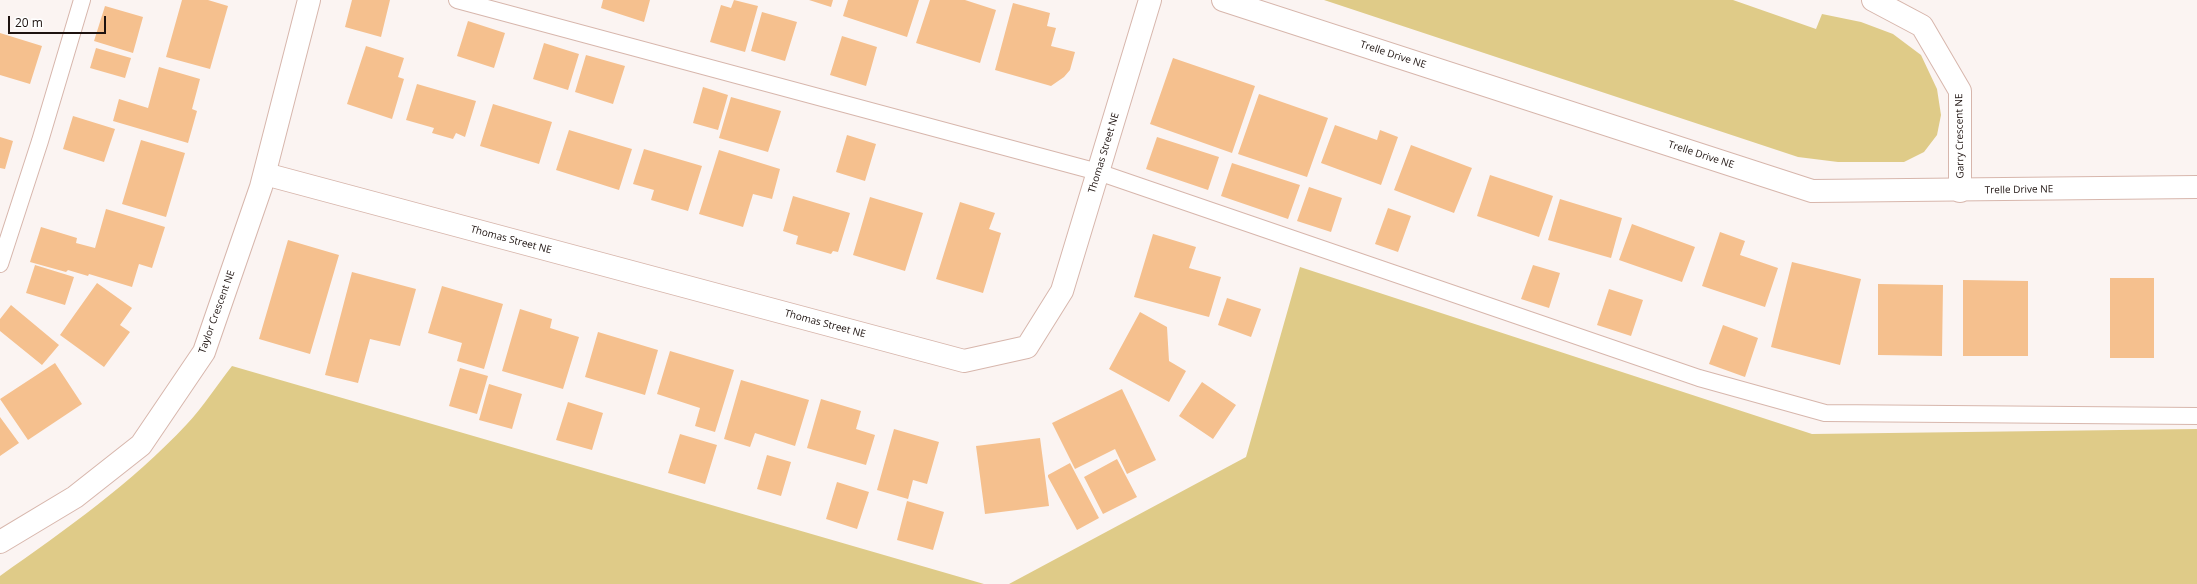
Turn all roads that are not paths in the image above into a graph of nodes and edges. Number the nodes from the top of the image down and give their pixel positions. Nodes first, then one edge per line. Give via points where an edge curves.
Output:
1 (82, 0) edge
2 (309, 0) edge
3 (457, 0) edge
4 (1150, 0) edge
5 (1224, 0) edge
6 (1873, 0) edge
7 (1098, 172) junction
8 (265, 174) junction
9 (2197, 187) edge
10 (1960, 191) junction
11 (0, 264) edge
12 (2197, 416) edge
13 (0, 542) edge

1 - 11 lane
2 - 8 street, Taylor Crescent NE
3 - 7 lane
4 - 7 street, Thomas Street NE
5 - 10 street, Trelle Drive NE via 1812,191
6 - 10 street, Garry Crescent NE via 1922,26 1960,91
7 - 8 street, Thomas Street NE via 1062,291 1027,348 964,361
7 - 12 lane via 1698,378 1825,413
8 - 13 street, Taylor Crescent NE via 204,352 141,444 75,496
9 - 10 street, Trelle Drive NE

